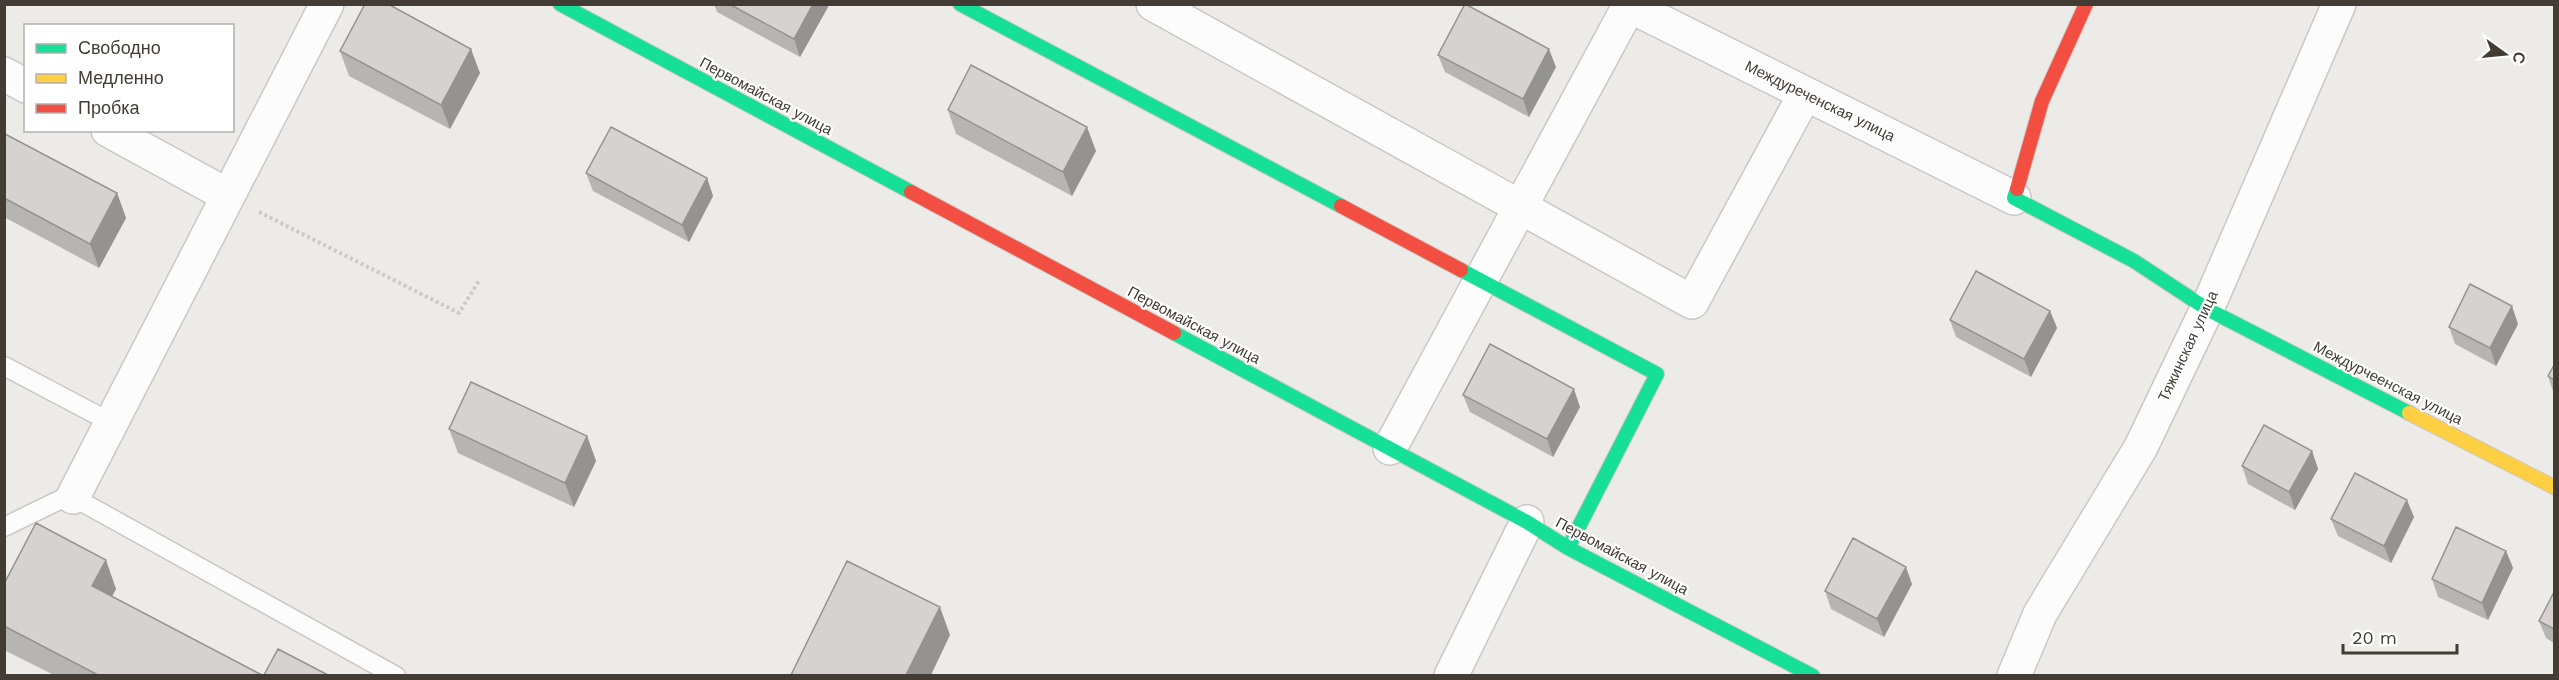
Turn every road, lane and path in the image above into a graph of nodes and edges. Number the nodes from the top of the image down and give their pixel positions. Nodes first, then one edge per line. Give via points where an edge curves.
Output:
1 (327, 4) edge
2 (560, 4) edge
3 (960, 4) edge
4 (1154, 4) edge
5 (2086, 4) edge
6 (1627, 5) edge
7 (2334, 7) edge
8 (4, 74) edge
9 (24, 85) edge
10 (1805, 94) junction
11 (112, 132) edge
12 (227, 195) junction
13 (2014, 198) junction
14 (1520, 207) junction
15 (480, 279) dead end
16 (1481, 281) junction
17 (2207, 309) junction
18 (4, 366) edge
19 (112, 423) junction
20 (1390, 448) junction
21 (2554, 486) edge
22 (74, 495) junction
23 (1527, 522) junction
24 (4, 527) edge
25 (1568, 548) junction
26 (396, 675) edge
27 (1450, 675) edge
28 (1813, 675) edge
29 (2014, 675) edge

1 - 12 street
2 - 20 street, Первомайская улица
3 - 16 street
4 - 14 street
5 - 13 street via 2042,101
6 - 10 street, Междуреченская улица
6 - 14 street
7 - 17 street, Тяжинская улица
8 - 9 street
10 - 13 street, Междуреченская улица
10 - 14 street via 1692,302
11 - 12 street
12 - 15 path via 459,313
12 - 19 street
13 - 17 street, Междурчеенская улица via 2134,261
14 - 16 street
16 - 20 street
16 - 25 street via 1656,374
17 - 21 street, Междурчеенская улица
17 - 29 street, Тяжинская улица via 2141,447 2040,614
18 - 19 lane
19 - 22 street
20 - 23 street, Первомайская улица
22 - 24 lane
22 - 26 lane
23 - 25 street, Первомайская улица
23 - 27 street
25 - 28 street, Первомайская улица

